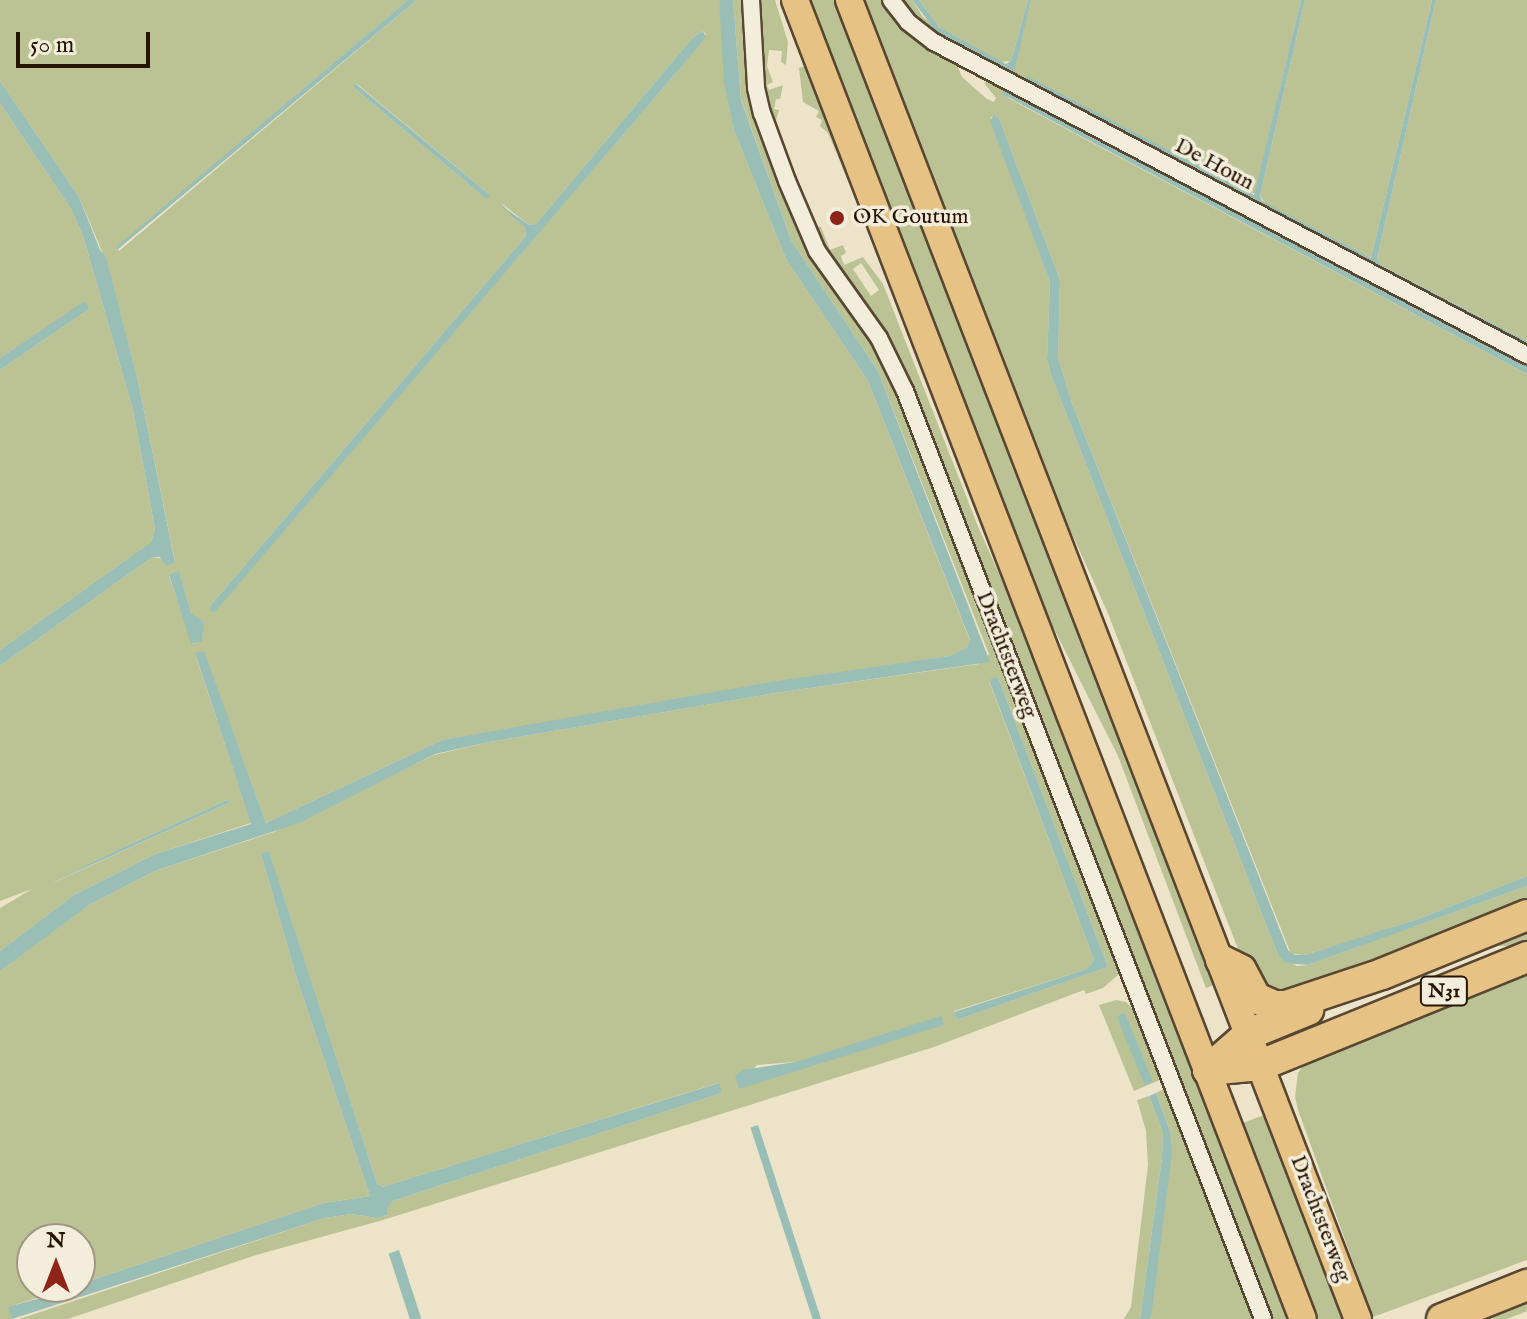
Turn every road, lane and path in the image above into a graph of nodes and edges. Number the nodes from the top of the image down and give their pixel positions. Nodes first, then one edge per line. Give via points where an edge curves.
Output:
1 (751, 0) edge
2 (795, 0) edge
3 (849, 0) edge
4 (891, 0) edge
5 (1527, 355) edge
6 (1527, 915) edge
7 (1527, 957) edge
8 (1221, 960) junction
9 (1382, 974) junction
10 (1249, 1034) junction
11 (1261, 1065) junction
12 (1208, 1070) junction
13 (1527, 1285) edge
14 (1263, 1319) edge
15 (1303, 1319) edge
16 (1358, 1319) edge
17 (1442, 1319) edge

1 - 14 street, Drachtsterweg via 756,88 787,181 817,251 879,338 905,391
2 - 12 main road, Drachtsterweg
3 - 8 main road, Drachtsterweg
4 - 5 street, De Houn via 921,34 961,57
6 - 9 highway, N31
7 - 11 highway, N31
8 - 9 highway, N31 via 1241,970 1256,998 1275,1006
8 - 10 main road, Drachtsterweg
9 - 10 highway, N31 via 1360,989
10 - 11 main road, Drachtsterweg
10 - 12 highway
11 - 12 highway
11 - 16 main road, Drachtsterweg
12 - 15 main road, Drachtsterweg
13 - 17 highway

